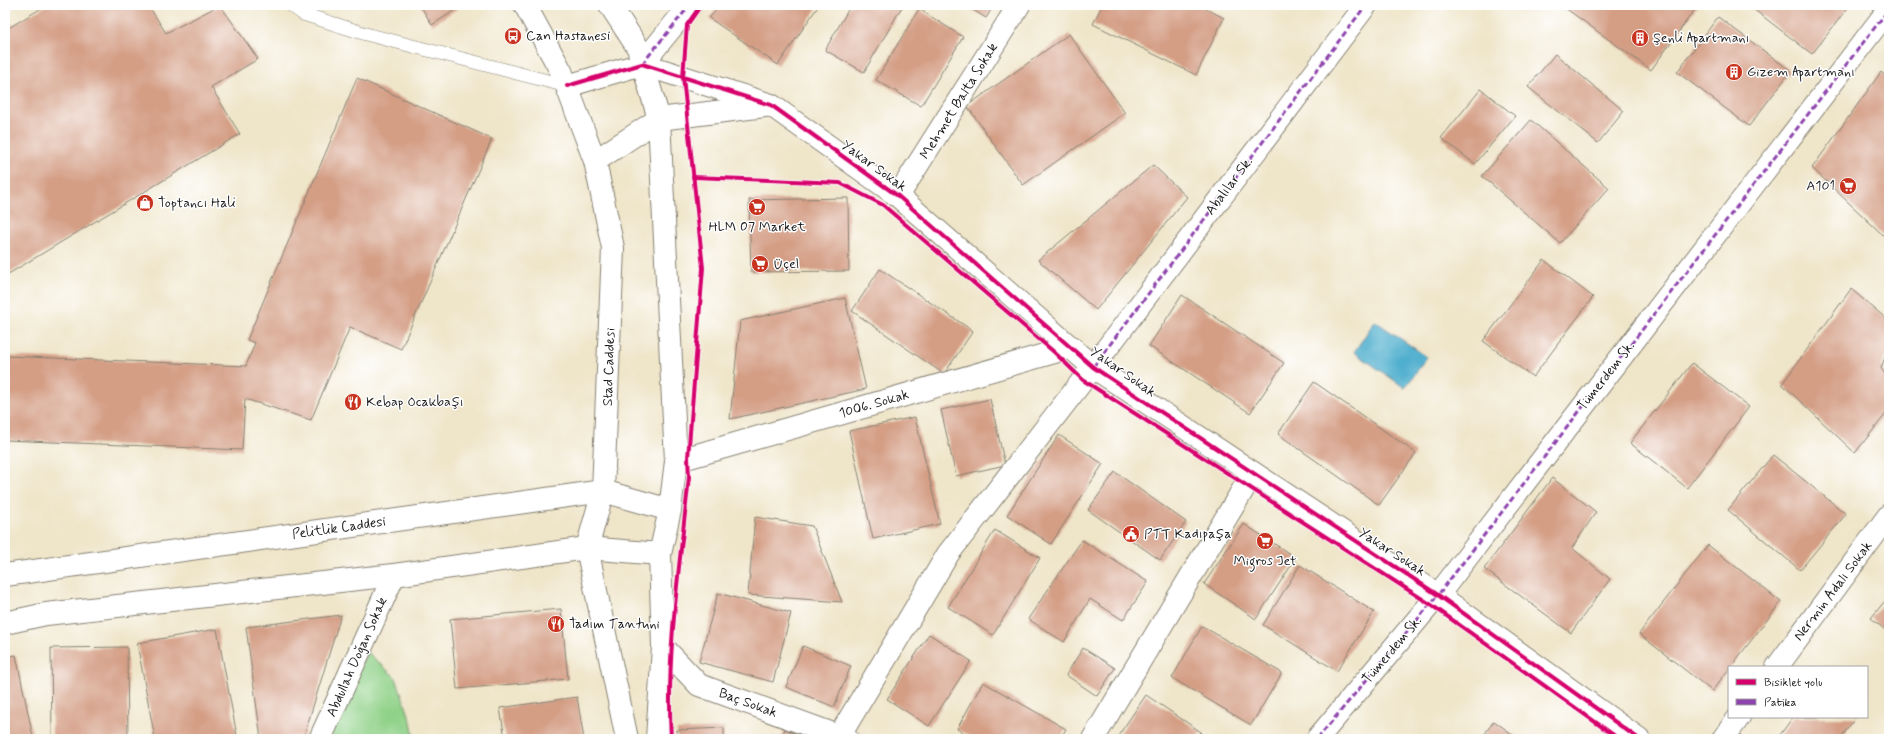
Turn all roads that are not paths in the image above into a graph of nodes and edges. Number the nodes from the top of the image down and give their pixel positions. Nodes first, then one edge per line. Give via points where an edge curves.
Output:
1 (291, 5) edge
2 (525, 5) edge
3 (610, 5) edge
4 (690, 5) edge
5 (1019, 5) edge
6 (1366, 5) edge
7 (1889, 9) edge
8 (642, 64) junction
9 (567, 86) junction
10 (771, 105) junction
11 (659, 119) junction
12 (595, 161) junction
13 (898, 196) junction
14 (1072, 347) junction
15 (1093, 367) junction
16 (676, 461) junction
17 (1253, 473) junction
18 (603, 491) junction
19 (670, 510) junction
20 (1889, 515) edge
21 (587, 548) junction
22 (660, 554) junction
23 (5, 575) edge
24 (394, 575) junction
25 (1438, 595) junction
26 (5, 623) edge
27 (663, 647) junction
28 (1777, 666) edge
29 (1738, 718) edge
30 (843, 737) edge
31 (320, 739) edge
32 (627, 739) edge
33 (657, 739) edge
34 (1093, 739) edge
35 (1317, 739) edge
36 (1639, 739) edge
37 (1723, 739) edge

1 - 9 lane via 303,14 366,34
2 - 9 street, Stad Caddesi
3 - 8 street via 638,48
4 - 8 street
5 - 13 street, Mehmet Balta Sokak
6 - 15 street, Abalılar Sk.
7 - 25 street, Tümerdem Sk.
8 - 9 street
8 - 10 street, Yakar Sokak
8 - 11 street
9 - 12 street, Stad Caddesi
10 - 11 street
10 - 13 street, Yakar Sokak
11 - 12 street
11 - 16 street
12 - 18 street, Stad Caddesi via 613,248
13 - 14 street, Yakar Sokak
14 - 15 street, Yakar Sokak
14 - 16 street, 1006. Sokak
15 - 17 street, Yakar Sokak
15 - 30 street, Abalılar Sk. via 948,554
16 - 19 street
17 - 25 street, Yakar Sokak
17 - 34 street
18 - 19 street, Pelitlik Caddesi
18 - 21 street, Stad Caddesi
18 - 23 street, Pelitlik Caddesi
19 - 22 street
20 - 28 street, Nermin Adalı Sokak
21 - 22 street
21 - 24 street
21 - 32 street, Stad Caddesi
22 - 27 street
24 - 26 street via 46,614
24 - 31 street, Abdullah Doğan Sokak
25 - 35 street, Tümerdem Sk.
25 - 36 street, Yakar Sokak
27 - 30 street, Baç Sokak via 699,685
27 - 33 street
29 - 37 street

